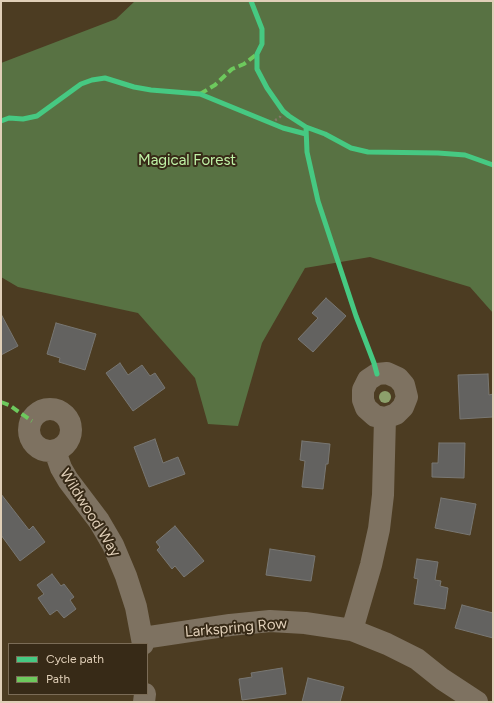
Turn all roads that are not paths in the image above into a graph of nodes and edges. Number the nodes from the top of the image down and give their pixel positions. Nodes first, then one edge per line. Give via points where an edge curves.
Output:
1 (385, 418) junction
2 (55, 450) dead end
3 (352, 630) junction
4 (143, 641) edge
5 (476, 702) edge

1 - 1 street via 396,414 403,407 407,396 398,378 387,373 377,374 368,380 362,400 375,416
1 - 3 street via 383,495 379,529
2 - 4 street, Wildwood Way via 68,480 99,521 113,545 136,607
3 - 4 street, Larkspring Row via 270,621 230,625
3 - 5 street, Larkspring Row via 417,659

